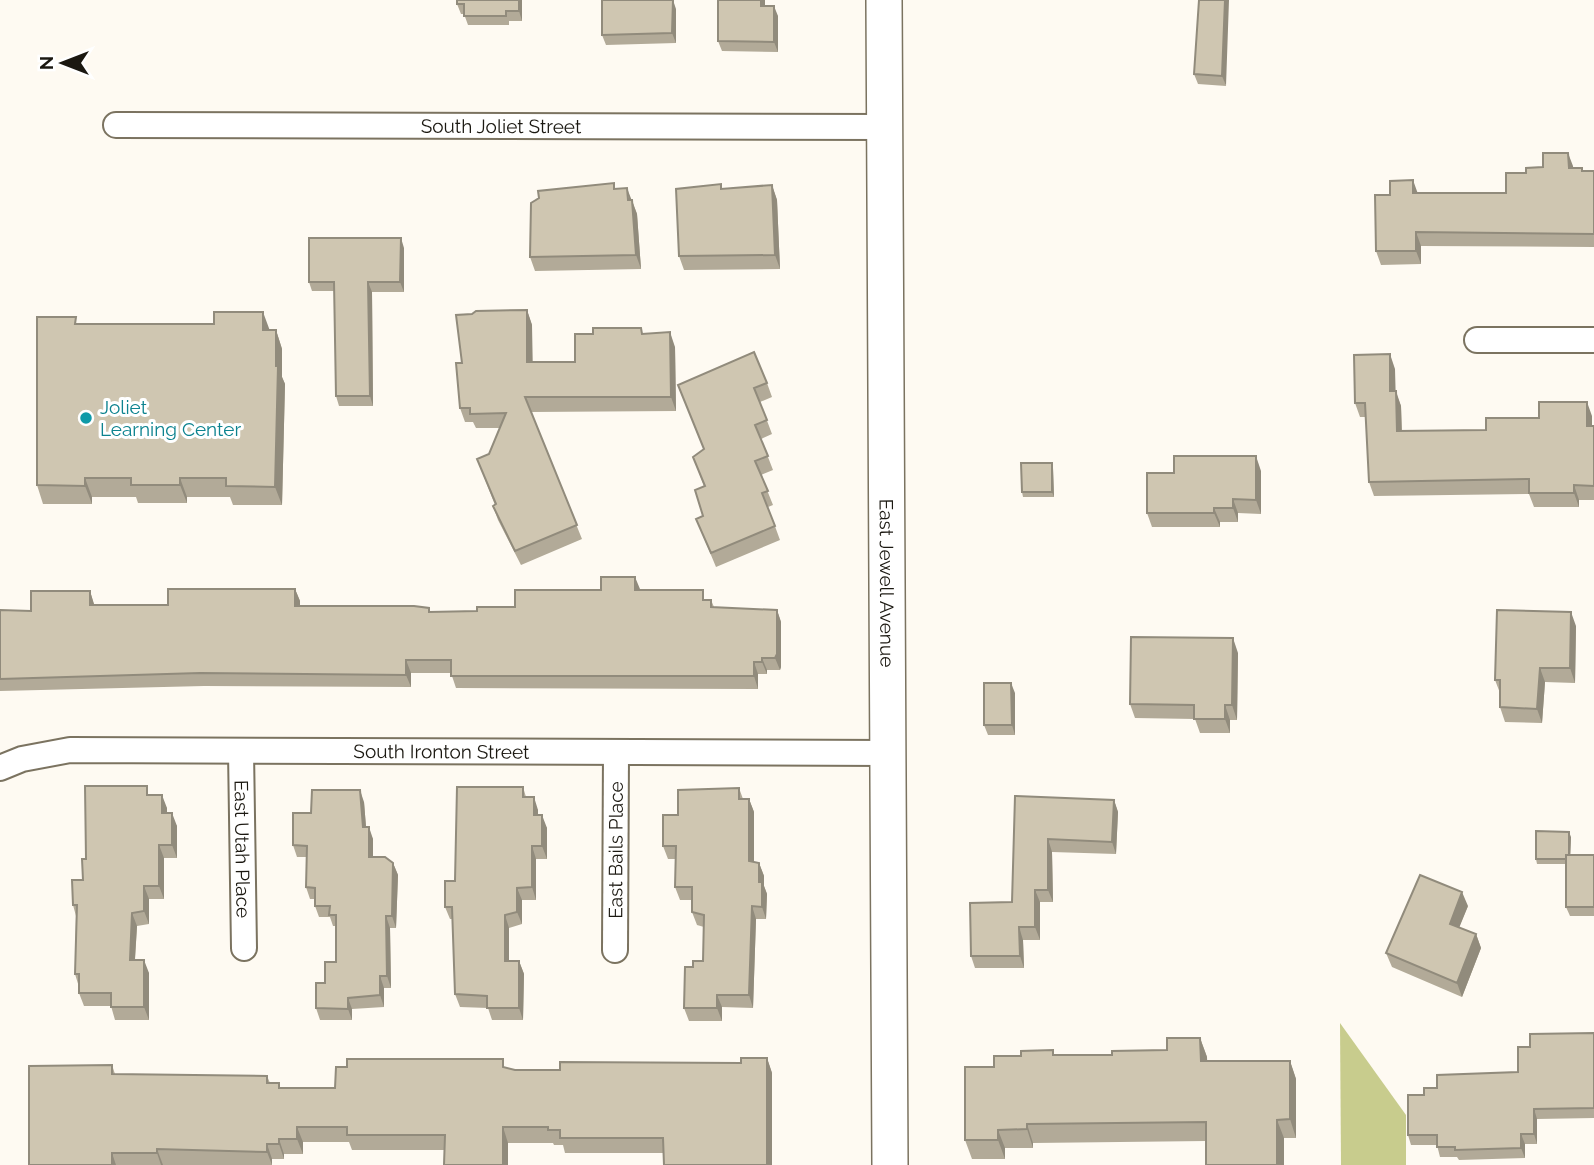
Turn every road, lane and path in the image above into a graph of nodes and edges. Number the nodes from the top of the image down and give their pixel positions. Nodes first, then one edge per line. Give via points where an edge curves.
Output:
1 (884, 0) edge
2 (116, 125) dead end
3 (885, 127) junction
4 (1476, 340) dead end
5 (1594, 340) edge
6 (242, 751) junction
7 (616, 752) junction
8 (888, 753) junction
9 (0, 768) edge
10 (244, 948) dead end
11 (615, 950) dead end
12 (890, 1165) edge

1 - 3 street, East Jewell Avenue
2 - 3 street, South Joliet Street
3 - 8 street, East Jewell Avenue
4 - 5 street
6 - 7 street, South Ironton Street
6 - 9 street, South Ironton Street via 62,751
6 - 10 street, East Utah Place
7 - 8 street, South Ironton Street
7 - 11 street, East Bails Place
8 - 12 street, East Jewell Avenue

